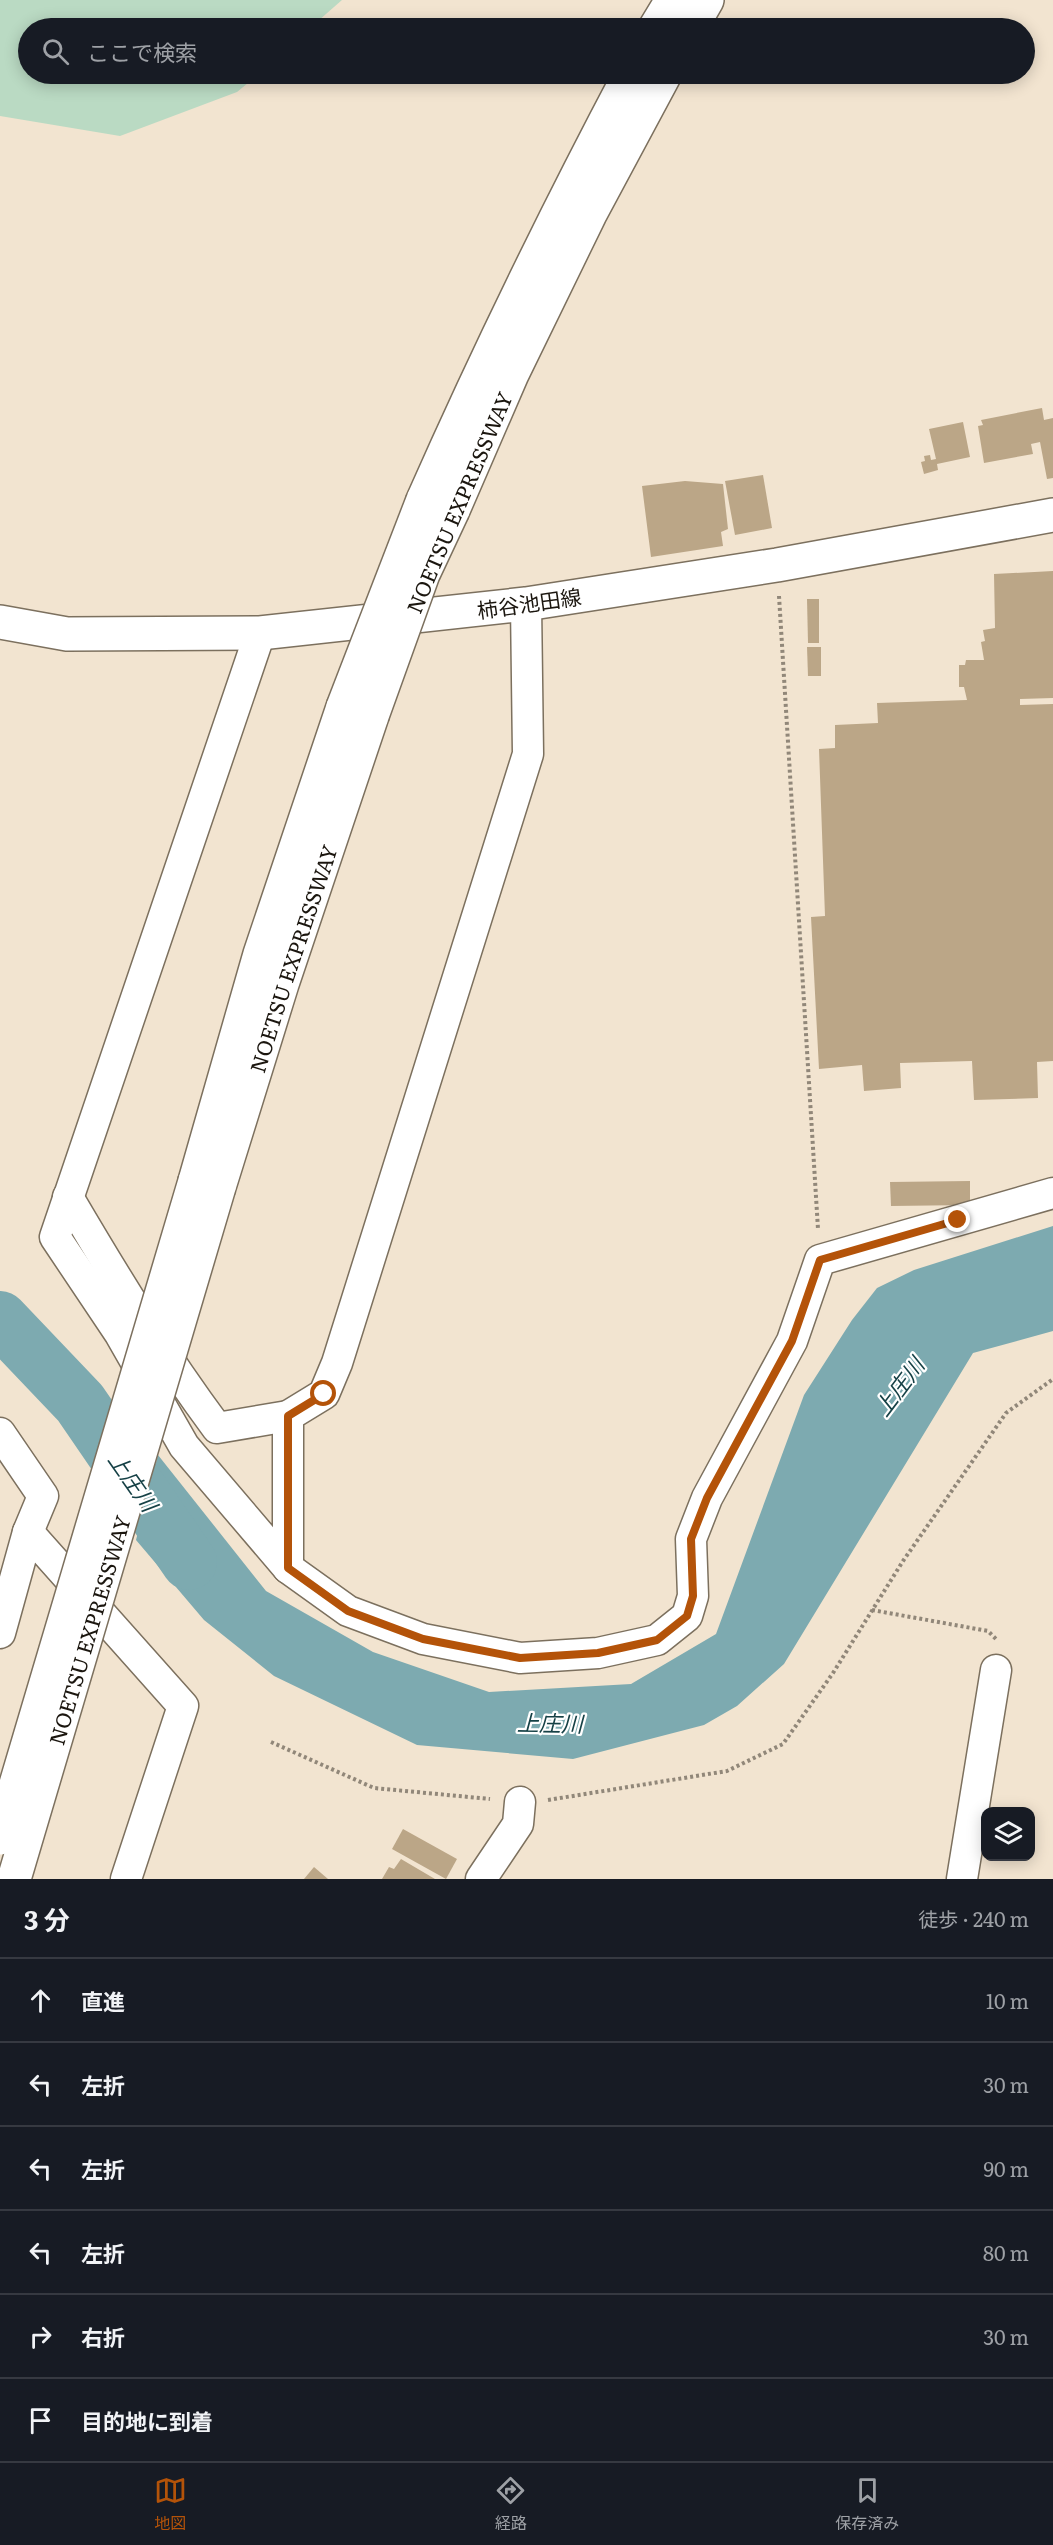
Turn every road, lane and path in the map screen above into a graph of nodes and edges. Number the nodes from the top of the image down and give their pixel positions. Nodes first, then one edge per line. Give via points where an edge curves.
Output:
1 (672, 0) edge
2 (707, 0) edge
3 (661, 18) edge
4 (697, 18) edge
5 (625, 84) edge
6 (660, 84) edge
7 (438, 505) junction
8 (1053, 515) edge
9 (777, 565) junction
10 (526, 604) junction
11 (0, 622) edge
12 (260, 633) junction
13 (207, 1184) junction
14 (1053, 1193) edge
15 (68, 1197) junction
16 (820, 1260) junction
17 (1053, 1379) edge
18 (288, 1416) junction
19 (0, 1433) edge
20 (28, 1532) junction
21 (288, 1568) junction
22 (872, 1610) junction
23 (0, 1633) edge
24 (996, 1670) joint
25 (271, 1742) dead end
26 (520, 1802) junction
27 (0, 1839) edge
28 (14, 1879) edge
29 (126, 1879) edge
30 (481, 1879) edge
31 (962, 1879) edge

1 - 3 main road
2 - 4 main road
5 - 7 main road, NOETSU EXPRESSWAY via 490,350
6 - 7 main road, NOETSU EXPRESSWAY via 590,214 512,374
7 - 13 main road, NOETSU EXPRESSWAY, bridge via 423,574 357,712 282,984
8 - 9 main road, 柿谷池田線
9 - 10 main road, 柿谷池田線
9 - 16 path
10 - 12 main road, 柿谷池田線
10 - 18 street via 528,753 337,1363 324,1394
11 - 12 main road, 柿谷池田線 via 67,634
12 - 15 street
13 - 27 main road, NOETSU EXPRESSWAY, bridge
13 - 28 main road, NOETSU EXPRESSWAY, bridge
14 - 16 street
15 - 18 street via 132,1306 217,1428
15 - 21 street via 55,1237 120,1334 184,1446
16 - 21 street via 792,1341 707,1498 691,1539 693,1596 687,1616 657,1640 598,1653 520,1658 423,1639 348,1611
17 - 22 path via 1006,1413
18 - 21 street
19 - 20 street via 43,1496
20 - 23 street
20 - 29 street via 183,1707
22 - 24 path via 988,1631 999,1648
22 - 26 path via 783,1744 727,1771
24 - 31 street
25 - 26 path via 374,1788
26 - 30 street via 518,1824

